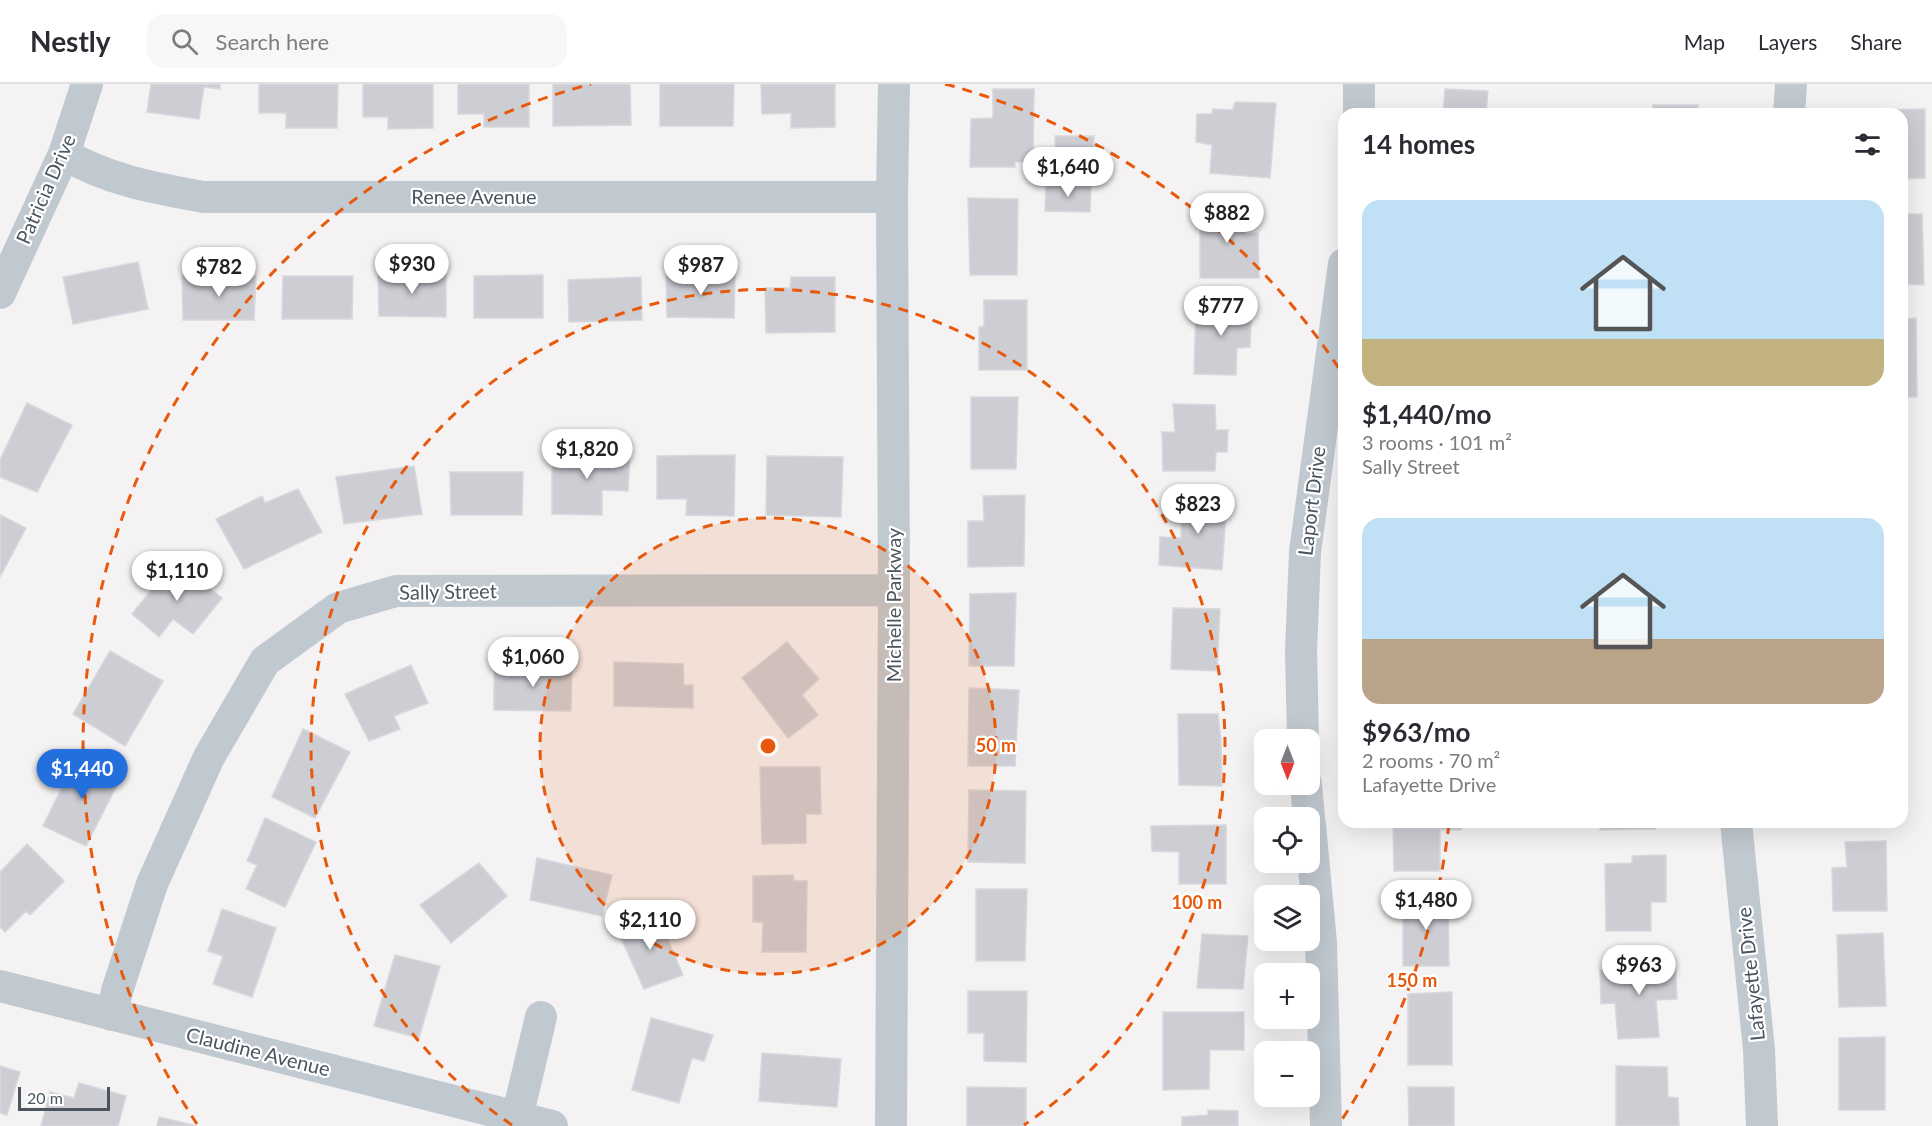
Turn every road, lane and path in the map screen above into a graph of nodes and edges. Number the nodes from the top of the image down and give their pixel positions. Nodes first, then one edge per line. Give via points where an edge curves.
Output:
1 (87, 84) edge
2 (894, 84) edge
3 (1359, 84) edge
4 (1791, 84) edge
5 (1359, 108) edge
6 (1789, 108) edge
7 (64, 154) junction
8 (892, 197) junction
9 (0, 292) edge
10 (1338, 308) edge
11 (894, 590) junction
12 (1304, 729) edge
13 (1737, 828) edge
14 (1314, 873) edge
15 (0, 986) edge
16 (112, 1015) junction
17 (541, 1017) dead end
18 (516, 1122) edge
19 (552, 1126) edge
20 (891, 1126) edge
21 (1326, 1126) edge
22 (1762, 1126) edge

1 - 7 street, Patricia Drive
2 - 8 street, Michelle Parkway
3 - 5 street
4 - 6 street
7 - 8 street, Renee Avenue via 86,168 142,186 204,197
7 - 9 street, Patricia Drive
8 - 11 street, Michelle Parkway
10 - 12 street, Laport Drive via 1305,552 1301,651
11 - 16 street, Sally Street via 396,591 338,608 266,661 209,757 152,884
11 - 20 street, Michelle Parkway
13 - 22 street, Lafayette Drive via 1759,1050
14 - 21 street via 1321,943
15 - 16 street, Claudine Avenue
16 - 18 street, Claudine Avenue
17 - 18 street
18 - 19 street, Claudine Avenue

